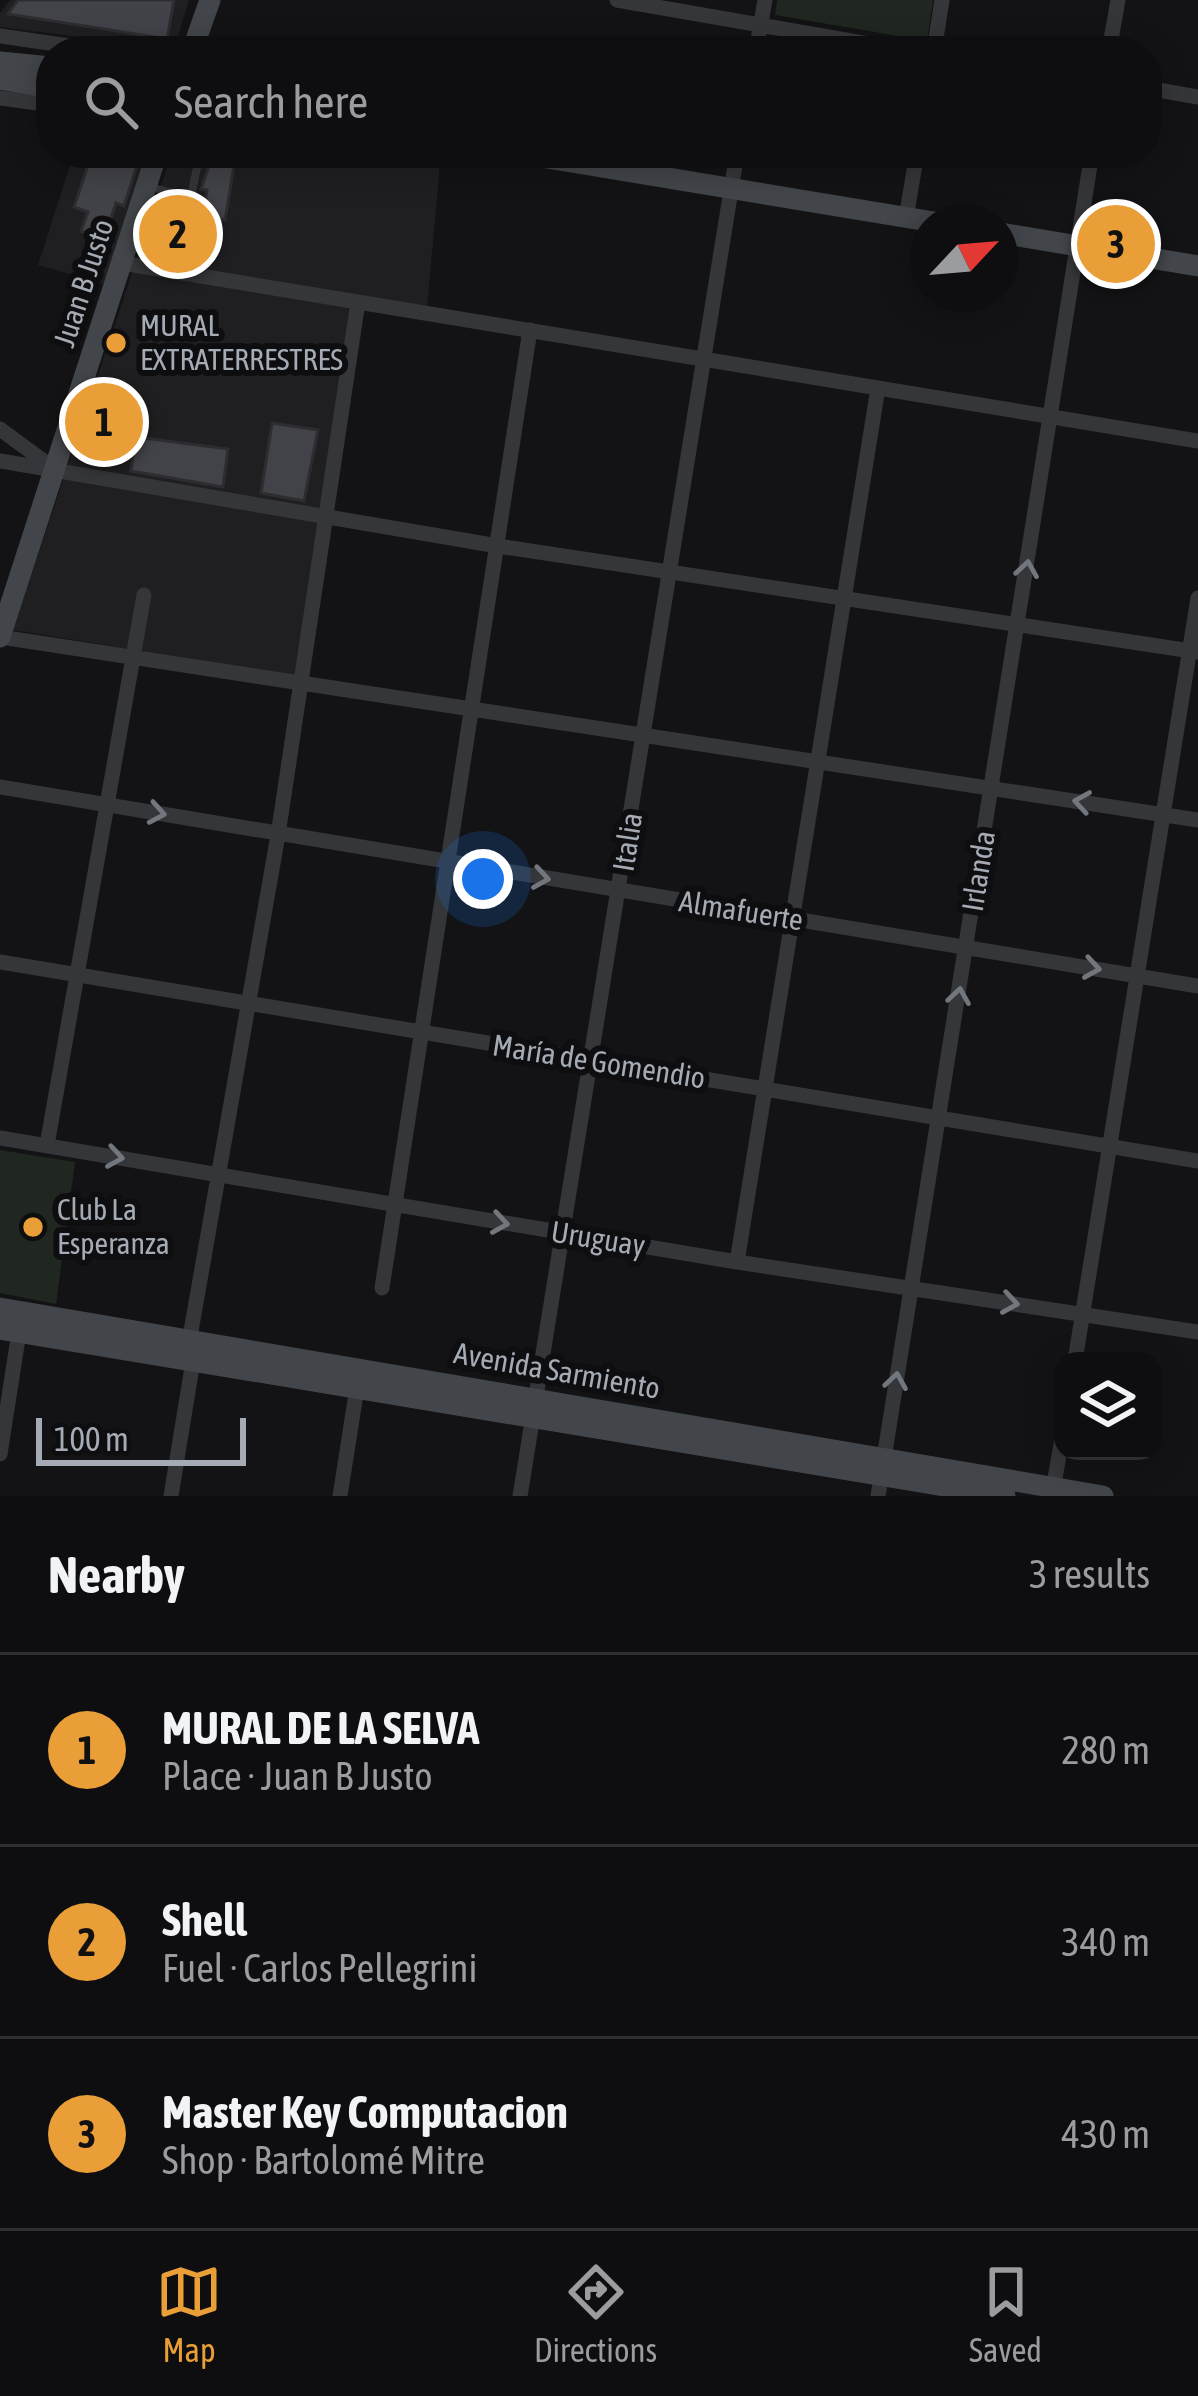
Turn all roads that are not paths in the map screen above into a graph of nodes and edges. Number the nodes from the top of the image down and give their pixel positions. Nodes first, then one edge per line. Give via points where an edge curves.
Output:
1 (210, 0) edge
2 (617, 0) edge
3 (765, 0) edge
4 (941, 0) edge
5 (1118, 0) edge
6 (760, 25) junction
7 (0, 36) edge
8 (197, 36) edge
9 (758, 36) edge
10 (823, 36) edge
11 (936, 36) edge
12 (1112, 36) edge
13 (36, 41) edge
14 (0, 62) edge
15 (36, 66) edge
16 (0, 79) edge
17 (36, 85) edge
18 (1162, 91) edge
19 (1198, 97) edge
20 (0, 98) edge
21 (36, 103) edge
22 (153, 168) edge
23 (197, 168) edge
24 (611, 168) edge
25 (734, 168) edge
26 (914, 168) edge
27 (1090, 168) edge
28 (147, 186) junction
29 (731, 187) junction
30 (190, 198) junction
31 (906, 218) junction
32 (910, 219) edge
33 (1018, 235) edge
34 (1078, 245) junction
35 (122, 262) junction
36 (1198, 266) edge
37 (176, 272) junction
38 (358, 302) junction
39 (530, 330) junction
40 (703, 360) junction
41 (878, 388) junction
42 (1051, 416) junction
43 (0, 429) edge
44 (1198, 441) edge
45 (0, 461) edge
46 (55, 470) junction
47 (325, 516) junction
48 (498, 546) junction
49 (670, 572) junction
50 (144, 595) dead end
51 (844, 598) junction
52 (1198, 598) edge
53 (1018, 625) junction
54 (0, 637) edge
55 (1194, 651) edge
56 (133, 658) junction
57 (300, 681) junction
58 (473, 710) junction
59 (645, 736) junction
60 (818, 762) junction
61 (0, 787) edge
62 (992, 788) junction
63 (106, 804) junction
64 (1163, 815) junction
65 (1198, 820) edge
66 (278, 835) junction
67 (451, 863) junction
68 (620, 891) junction
69 (792, 919) junction
70 (966, 948) junction
71 (0, 962) edge
72 (76, 975) junction
73 (1138, 976) junction
74 (1198, 986) edge
75 (247, 1003) junction
76 (425, 1033) junction
77 (589, 1061) junction
78 (765, 1090) junction
79 (939, 1119) junction
80 (0, 1138) edge
81 (46, 1145) junction
82 (1112, 1148) junction
83 (1198, 1161) edge
84 (217, 1173) junction
85 (396, 1206) junction
86 (566, 1234) junction
87 (737, 1262) junction
88 (911, 1287) junction
89 (382, 1288) dead end
90 (0, 1308) edge
91 (1084, 1314) junction
92 (10, 1330) edge
93 (1198, 1332) edge
94 (190, 1337) junction
95 (1078, 1352) edge
96 (194, 1360) junction
97 (362, 1367) junction
98 (356, 1390) junction
99 (536, 1409) junction
100 (0, 1454) edge
101 (1058, 1460) edge
102 (881, 1476) edge
103 (1053, 1492) edge
104 (171, 1496) edge
105 (340, 1496) edge
106 (520, 1496) edge
107 (1006, 1496) edge
108 (1103, 1496) edge

1 - 8 main road
2 - 6 street
3 - 6 street
4 - 11 street
5 - 12 street
6 - 9 street
6 - 10 street
7 - 13 street
14 - 15 main road
16 - 17 main road
18 - 19 street
20 - 21 street
22 - 28 main road, Juan B Justo
23 - 30 lane
24 - 29 main road
25 - 29 street, Italia
26 - 31 street
27 - 34 street, Irlanda
28 - 30 lane
28 - 35 main road, Juan B Justo
29 - 31 main road
29 - 40 street, Italia
30 - 37 lane
31 - 32 main road
33 - 34 main road
34 - 36 main road
34 - 42 street, Irlanda
35 - 37 street
35 - 46 main road, Juan B Justo
37 - 38 street
38 - 39 street
38 - 47 street
39 - 40 street
39 - 48 street
40 - 41 street
40 - 49 street, Italia
41 - 42 street
41 - 51 street
42 - 44 street
53 -> 42 street, Irlanda
43 - 46 street
45 - 46 street
46 - 47 street
46 - 54 main road, Juan B Justo
47 - 48 street
47 - 57 street
48 - 49 street
48 - 58 street
49 - 51 street
49 - 59 street, Italia
50 - 56 street
51 - 53 street
51 - 60 street
52 - 55 street
53 - 55 street
53 - 62 street, Irlanda
54 - 56 street
55 - 64 street
56 - 57 street
56 - 63 street
57 - 58 street
57 - 66 street
58 - 59 street
58 - 67 street
59 - 60 street
59 - 68 street, Italia
60 - 62 street
60 - 69 street
61 - 63 street, Almafuerte
64 -> 62 street
62 - 70 street, Irlanda
63 -> 66 street, Almafuerte
63 - 72 street
64 - 65 street
64 - 73 street
66 - 67 street, Almafuerte
66 - 75 street
67 -> 68 street, Almafuerte
67 - 76 street
68 - 69 street, Almafuerte
68 - 77 street, Italia
69 - 70 street, Almafuerte
69 - 78 street
70 -> 73 street, Almafuerte
79 -> 70 street, Irlanda
71 - 72 street, María de Gomendio
72 - 75 street, María de Gomendio
72 - 81 street
73 - 74 street, Almafuerte
73 - 82 street
75 - 76 street, María de Gomendio
75 - 84 street
76 - 77 street, María de Gomendio
76 - 85 street
77 - 78 street, María de Gomendio
77 - 86 street, Italia
78 - 79 street, María de Gomendio
78 - 87 street
79 - 82 street, María de Gomendio
79 - 88 street, Irlanda
80 - 81 street, Uruguay
81 -> 84 street, Uruguay
82 - 83 street, María de Gomendio
82 - 91 street
84 - 85 street, Uruguay
84 - 94 street
85 -> 86 street, Uruguay
85 - 89 street
86 - 87 street, Uruguay
86 - 99 street, Italia
87 - 88 street, Uruguay
88 -> 91 street, Uruguay
102 -> 88 street, Irlanda
90 - 94 main road, Avenida Sarmiento
91 - 93 street, Uruguay
91 - 95 street
92 - 96 main road, Avenida Sarmiento
92 - 100 street
94 - 97 main road, Avenida Sarmiento
96 - 98 main road, Avenida Sarmiento
96 - 104 street
97 - 98 street
97 - 99 main road, Avenida Sarmiento
98 - 99 main road, Avenida Sarmiento
98 - 105 street
99 - 102 main road, Avenida Sarmiento
99 - 106 street, Italia
101 - 103 street
102 - 103 main road, Avenida Sarmiento
102 - 107 main road, Avenida Sarmiento
103 - 108 main road, Avenida Sarmiento

